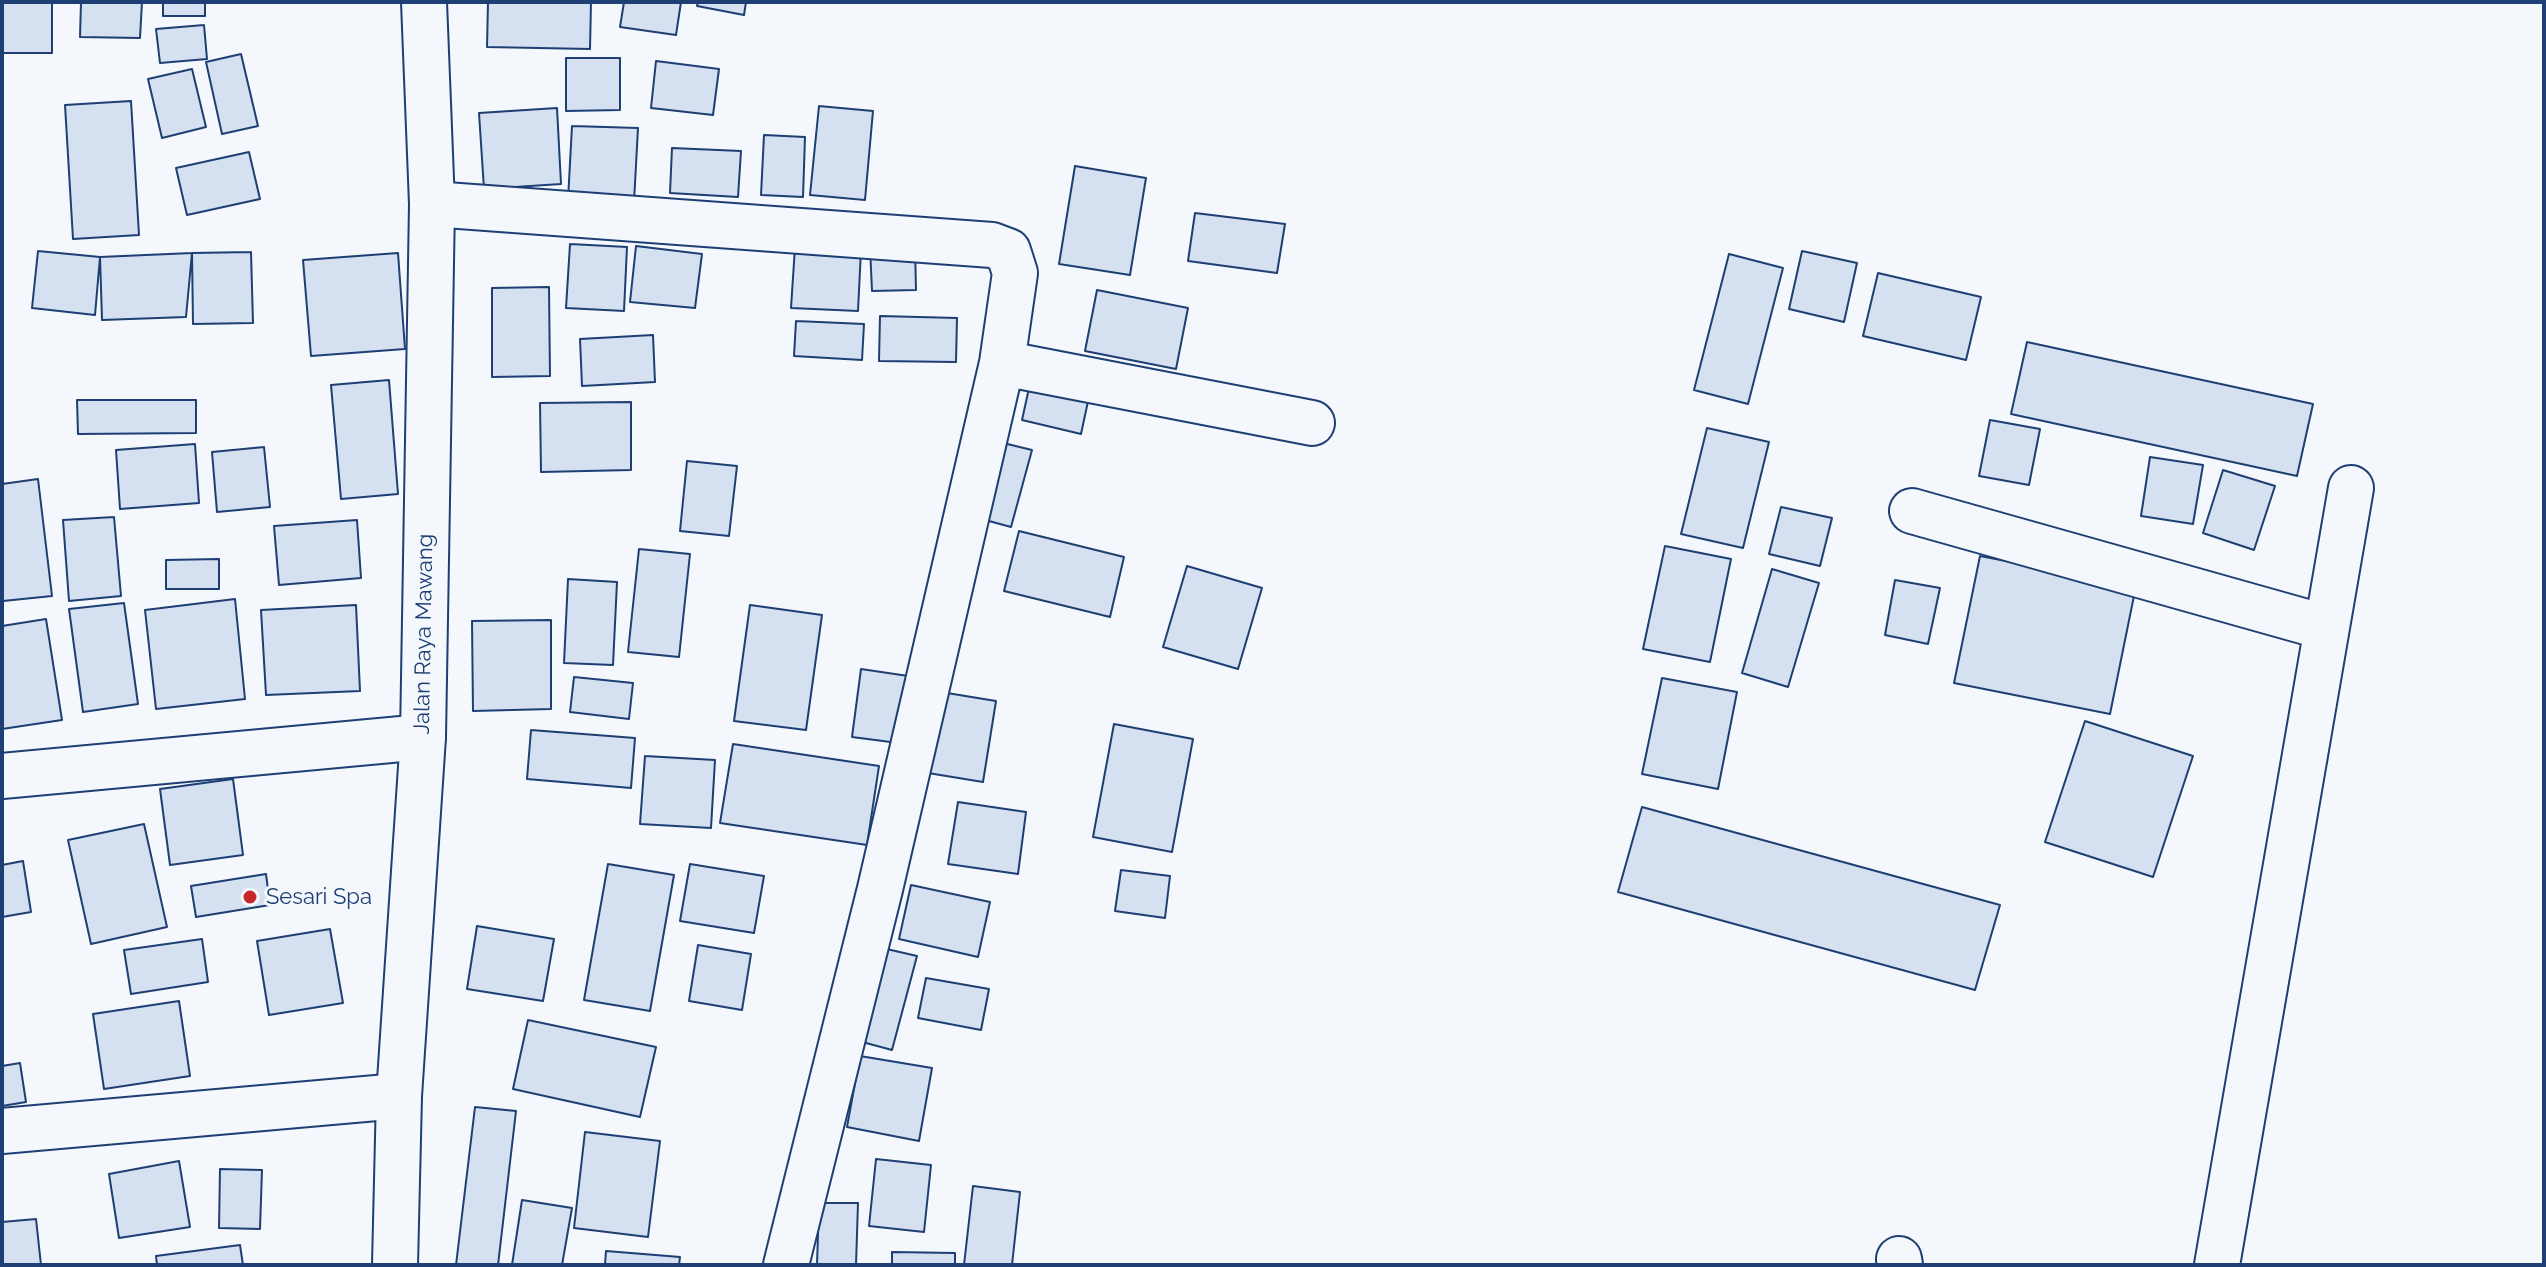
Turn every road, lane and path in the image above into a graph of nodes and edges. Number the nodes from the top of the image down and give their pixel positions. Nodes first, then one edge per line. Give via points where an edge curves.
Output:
1 (424, 2) edge
2 (432, 204) junction
3 (1002, 363) junction
4 (1312, 423) dead end
5 (2351, 488) dead end
6 (1912, 511) dead end
7 (2324, 627) junction
8 (423, 737) junction
9 (2, 776) edge
10 (399, 1096) junction
11 (2, 1131) edge
12 (395, 1265) edge
13 (786, 1265) edge
14 (2217, 1265) edge

1 - 2 street, Jalan Raya Mawang
2 - 3 street via 992,245 1008,251 1015,273
2 - 8 street, Jalan Raya Mawang
3 - 4 street
3 - 13 street
5 - 7 street
6 - 7 street
7 - 14 street
8 - 9 street
8 - 10 street, Jalan Raya Mawang
10 - 11 street
10 - 12 street, Jalan Raya Mawang

